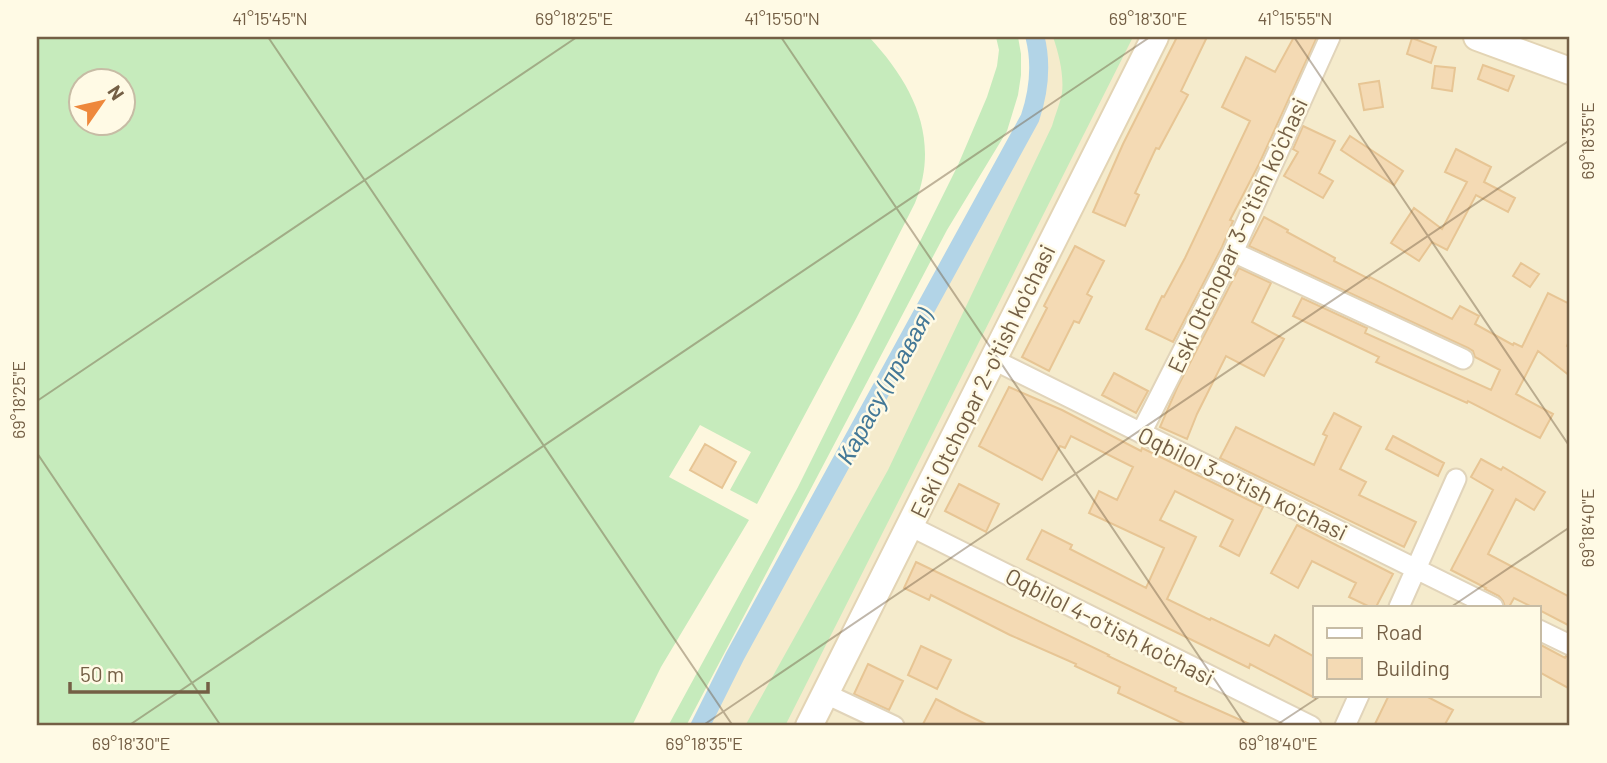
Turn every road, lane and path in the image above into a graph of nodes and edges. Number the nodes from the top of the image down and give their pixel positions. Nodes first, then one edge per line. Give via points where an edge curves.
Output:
1 (1155, 37) edge
2 (1330, 37) edge
3 (1477, 37) edge
4 (1570, 71) edge
5 (1233, 251) junction
6 (992, 359) junction
7 (1463, 359) dead end
8 (1141, 433) junction
9 (1457, 479) dead end
10 (910, 526) junction
11 (1417, 569) junction
12 (1399, 606) edge
13 (1491, 606) edge
14 (1540, 630) edge
15 (1570, 645) edge
16 (826, 694) junction
17 (1359, 696) edge
18 (809, 726) edge
19 (894, 726) edge
20 (1311, 726) edge
21 (1345, 726) edge

1 - 6 street, Eski Otchopar 2-o'tish ko'chasi
2 - 5 street, Eski Otchopar 3-o'tish ko'chasi
3 - 4 street
5 - 7 street
5 - 8 street, Eski Otchopar 3-o'tish ko'chasi
6 - 8 street, Oqbilol 3-o'tish ko'chasi
6 - 10 street, Eski Otchopar 2-o'tish ko'chasi
8 - 11 street, Oqbilol 3-o'tish ko'chasi
9 - 11 street
10 - 16 street, Eski Otchopar 2-o'tish ko'chasi
10 - 20 street, Oqbilol 4-o'tish ko'chasi
11 - 12 street
11 - 13 street, Oqbilol 3-o'tish ko'chasi
14 - 15 street
16 - 18 street, Eski Otchopar 2-o'tish ko'chasi
16 - 19 street
17 - 21 street

